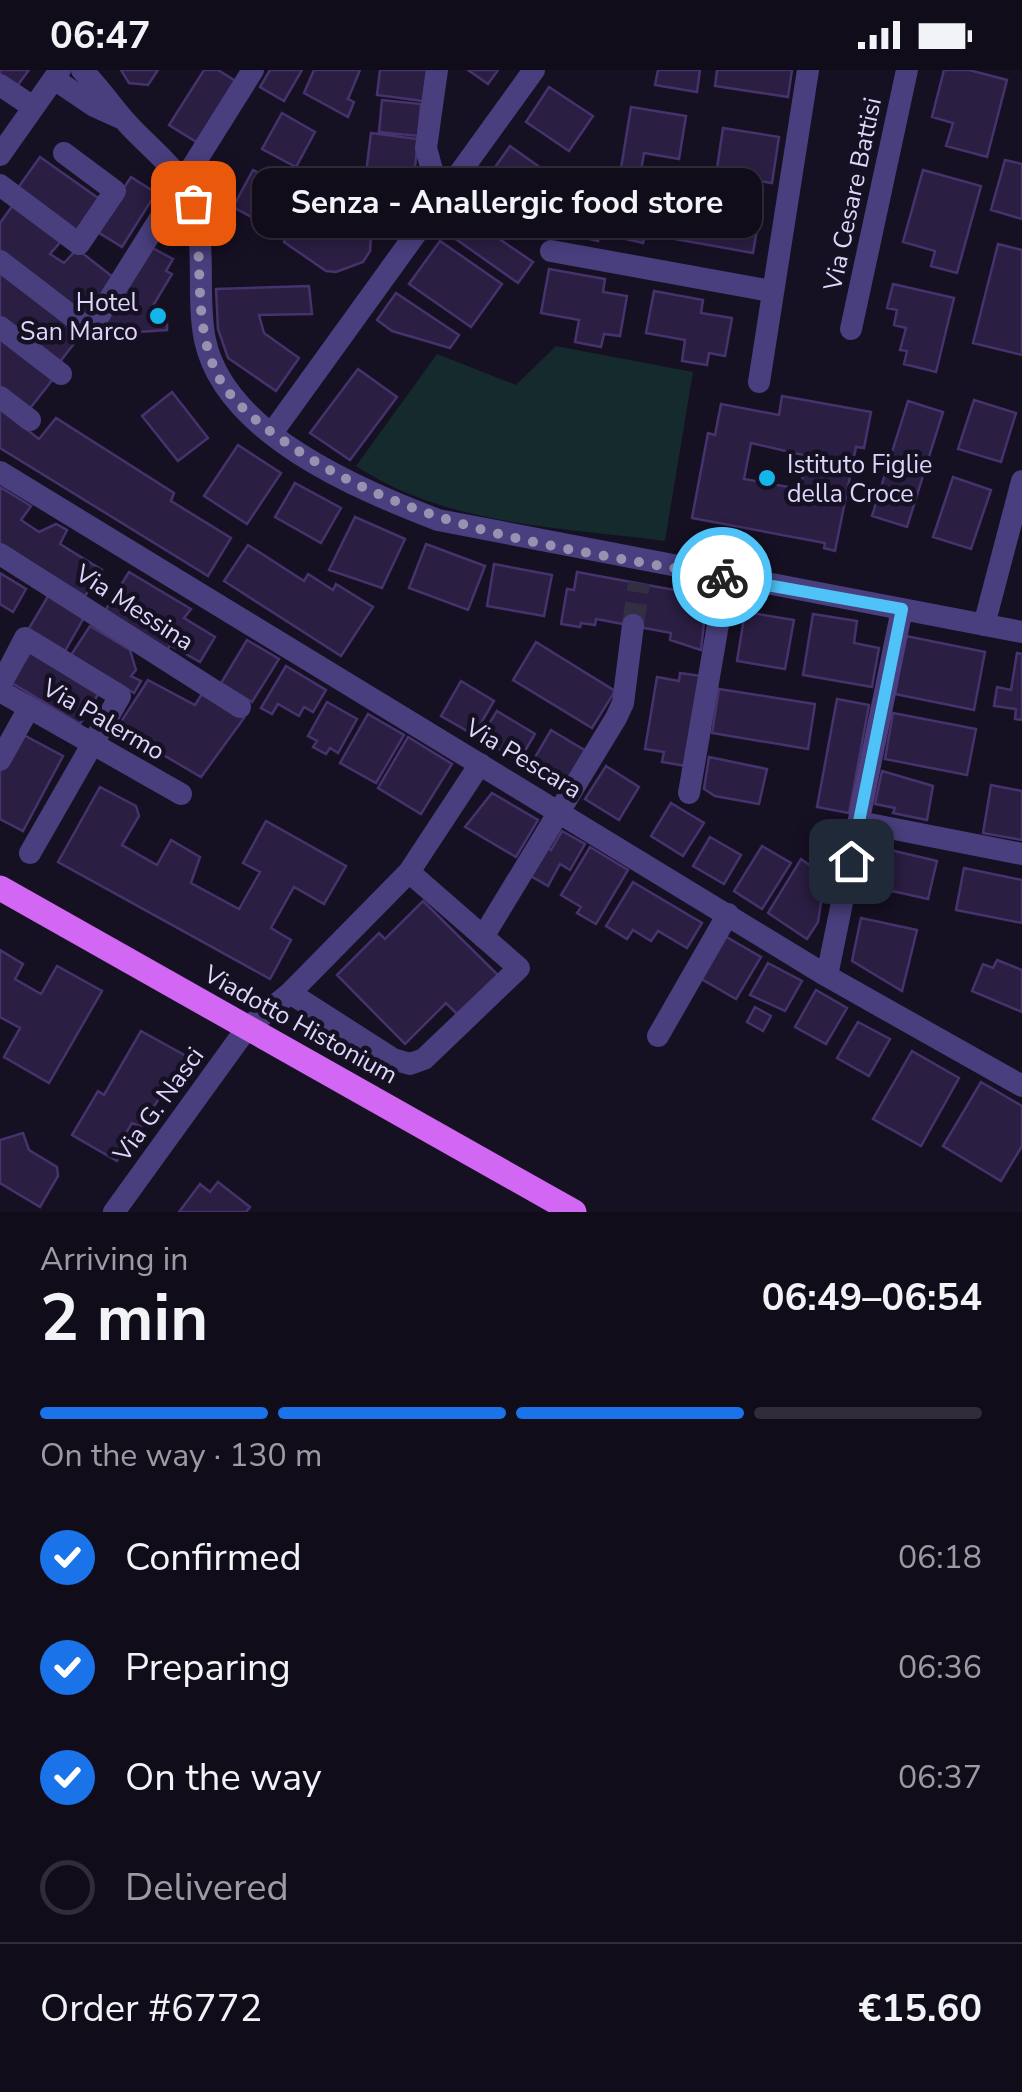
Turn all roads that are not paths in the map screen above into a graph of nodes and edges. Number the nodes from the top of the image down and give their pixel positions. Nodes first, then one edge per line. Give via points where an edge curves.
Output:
1 (82, 70) edge
2 (253, 70) edge
3 (437, 70) edge
4 (534, 70) edge
5 (808, 70) edge
6 (907, 70) edge
7 (57, 75) edge
8 (0, 85) edge
9 (33, 107) junction
10 (122, 118) junction
11 (64, 154) dead end
12 (0, 155) edge
13 (182, 180) junction
14 (0, 185) edge
15 (440, 196) junction
16 (551, 250) dead end
17 (0, 261) edge
18 (771, 290) junction
19 (0, 327) edge
20 (851, 329) dead end
21 (61, 374) dead end
22 (758, 382) dead end
23 (0, 397) edge
24 (30, 420) dead end
25 (272, 433) junction
26 (0, 472) edge
27 (1022, 481) edge
28 (0, 554) edge
29 (726, 578) junction
30 (902, 609) junction
31 (984, 625) junction
32 (633, 626) tunnel mouth
33 (1022, 632) edge
34 (0, 688) edge
35 (29, 708) junction
36 (240, 708) dead end
37 (91, 742) junction
38 (0, 760) edge
39 (480, 764) junction
40 (690, 793) dead end
41 (181, 794) dead end
42 (562, 812) junction
43 (860, 822) junction
44 (30, 852) dead end
45 (1022, 854) edge
46 (410, 872) junction
47 (0, 888) edge
48 (728, 914) junction
49 (483, 937) junction
50 (826, 976) junction
51 (290, 992) junction
52 (246, 1028) junction
53 (658, 1036) dead end
54 (1022, 1086) edge
55 (114, 1212) edge
56 (574, 1212) edge

1 - 10 street
2 - 13 street
3 - 15 street via 426,148
4 - 15 street
5 - 18 street
6 - 20 street, Via Cesare Battisi
7 - 9 street
7 - 10 street via 94,106
8 - 9 street
9 - 12 street
10 - 13 street
11 - 14 street via 116,191 80,244
13 - 17 street via 90,330
13 - 25 street via 196,220 206,342 216,373
15 - 25 street
16 - 18 street
18 - 22 street
19 - 21 street
23 - 24 street
25 - 29 street via 364,492 438,520 640,572
26 - 39 street, Via Pescara
27 - 31 street
28 - 36 street, Via Messina
29 - 30 street
29 - 40 street
30 - 31 street
30 - 43 street
31 - 33 street
32 - 42 street via 623,703
34 - 35 street, Via Palermo
34 - 37 street via 25,638 120,696
35 - 37 street, Via Palermo
35 - 38 street
37 - 41 street, Via Palermo
37 - 44 street
39 - 42 street, Via Pescara
39 - 46 street, Via G. Nasci
42 - 48 street, Via Pescara
42 - 49 street
43 - 45 street
43 - 50 street
46 - 49 street
46 - 51 street, Via G. Nasci
47 - 52 main road, Viadotto Histonium
48 - 50 street, Via Pescara
48 - 53 street
49 - 51 street via 519,968 424,1059 410,1064
50 - 54 street, Via Pescara
51 - 52 street, Via G. Nasci
52 - 55 street, Via G. Nasci
52 - 56 main road, Viadotto Histonium

